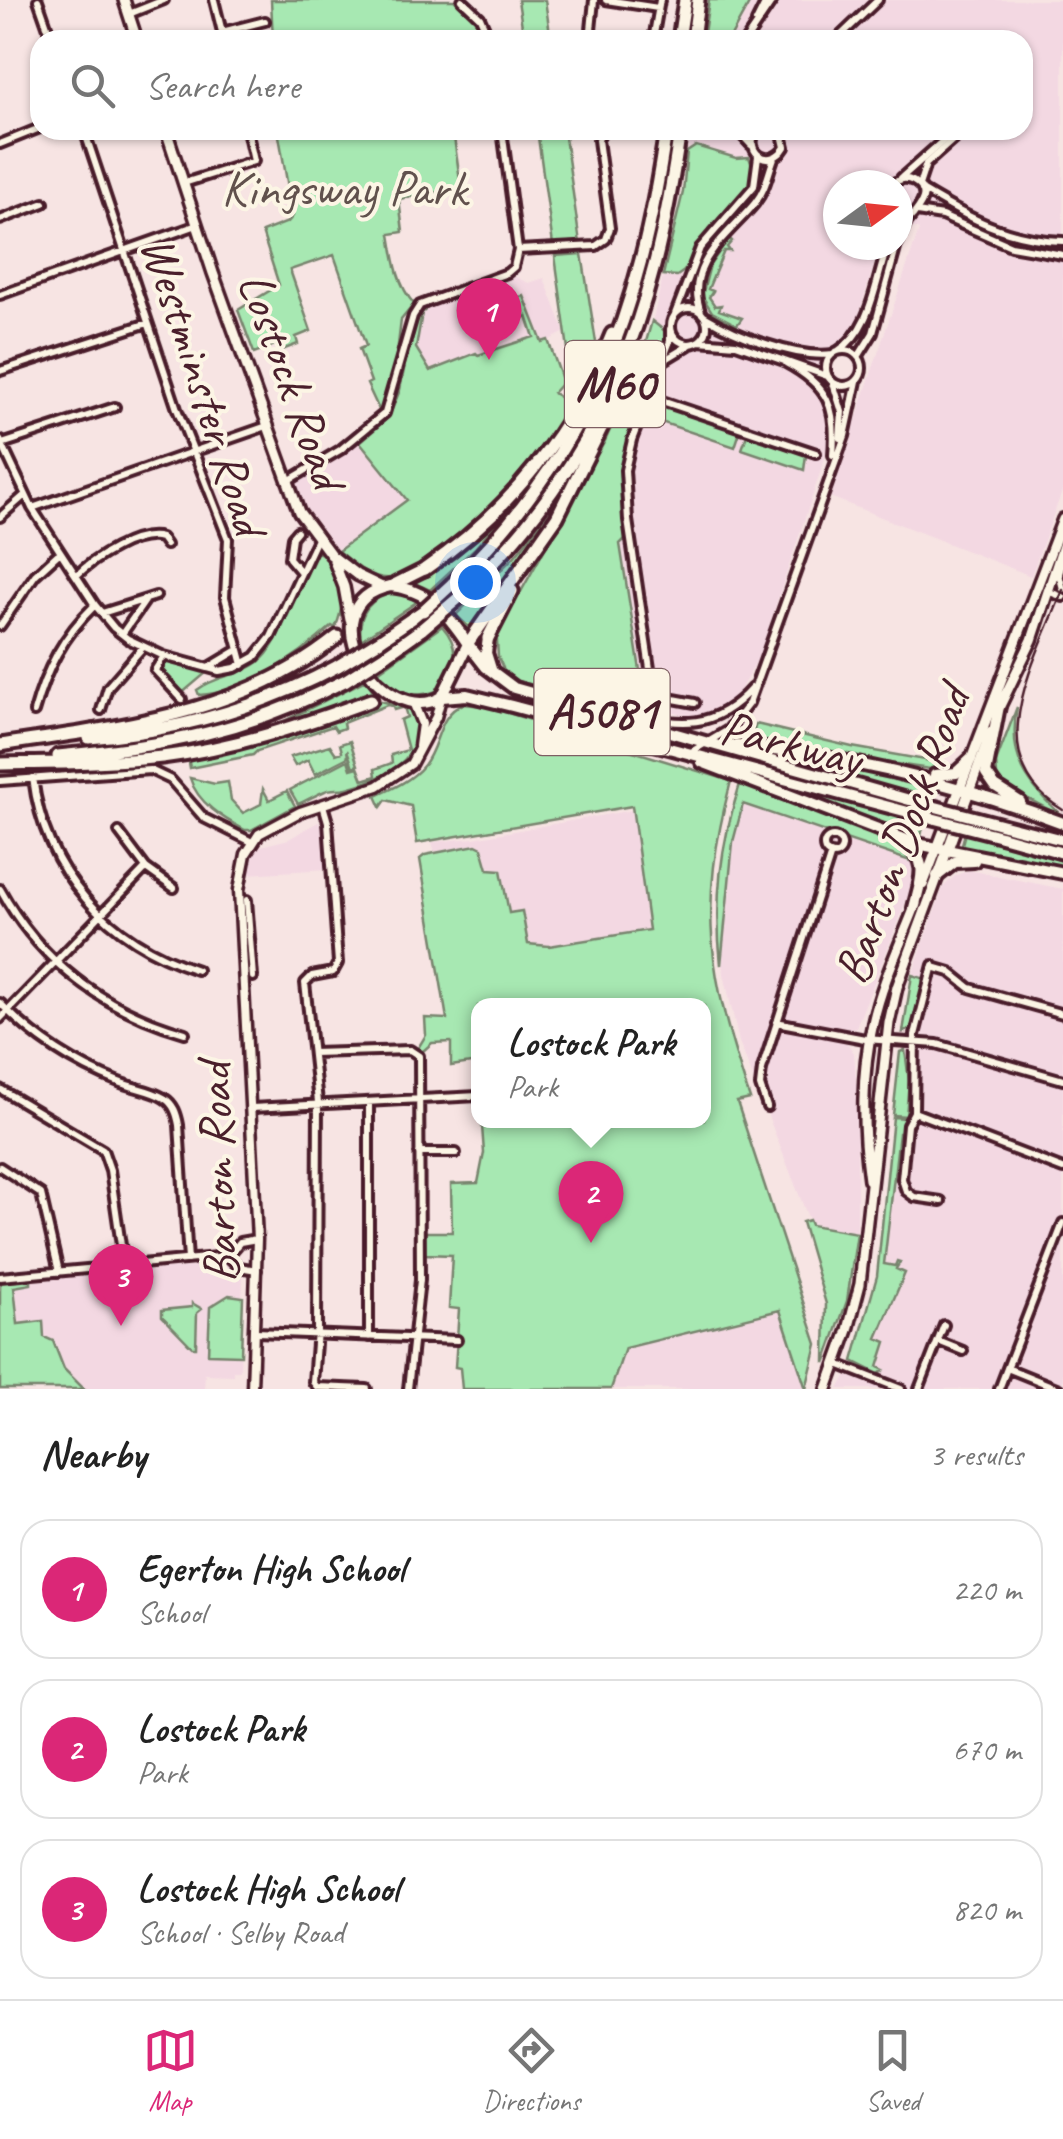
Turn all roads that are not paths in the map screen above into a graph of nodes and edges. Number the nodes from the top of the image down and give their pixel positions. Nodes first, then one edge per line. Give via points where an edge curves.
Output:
1 (38, 0) edge
2 (124, 0) edge
3 (164, 0) edge
4 (214, 0) edge
5 (462, 0) edge
6 (477, 0) edge
7 (594, 0) edge
8 (606, 0) edge
9 (684, 0) edge
10 (698, 0) edge
11 (770, 0) edge
12 (878, 0) edge
13 (659, 4) edge
14 (471, 8) junction
15 (128, 14) junction
16 (265, 22) dead end
17 (48, 30) edge
18 (134, 30) edge
19 (222, 30) edge
20 (241, 30) edge
21 (487, 30) edge
22 (591, 30) edge
23 (655, 30) edge
24 (680, 30) edge
25 (694, 30) edge
26 (753, 30) edge
27 (846, 30) edge
28 (30, 132) edge
29 (87, 140) edge
30 (169, 140) edge
31 (249, 140) edge
32 (503, 140) edge
33 (598, 140) edge
34 (664, 140) edge
35 (678, 140) edge
36 (746, 140) edge
37 (754, 140) edge
38 (783, 140) edge
39 (944, 140) edge
40 (953, 140) edge
41 (0, 144) edge
42 (752, 146) junction
43 (758, 156) junction
44 (774, 158) junction
45 (910, 170) edge
46 (913, 182) edge
47 (184, 184) junction
48 (920, 188) junction
49 (44, 203) dead end
50 (913, 214) edge
51 (916, 214) junction
52 (913, 219) edge
53 (0, 220) edge
54 (197, 225) junction
55 (1063, 241) edge
56 (124, 250) junction
57 (518, 250) junction
58 (1063, 255) edge
59 (883, 260) edge
60 (894, 260) edge
61 (640, 268) junction
62 (0, 294) edge
63 (674, 314) junction
64 (702, 314) junction
65 (641, 319) junction
66 (148, 324) junction
67 (670, 330) junction
68 (695, 343) junction
69 (836, 352) junction
70 (858, 356) junction
71 (775, 358) junction
72 (662, 362) junction
73 (0, 372) edge
74 (830, 379) junction
75 (858, 381) junction
76 (647, 396) junction
77 (115, 406) dead end
78 (267, 426) junction
79 (1, 442) edge
80 (194, 452) junction
81 (816, 453) dead end
82 (833, 456) junction
83 (832, 468) junction
84 (287, 482) junction
85 (25, 495) junction
86 (32, 508) junction
87 (0, 517) edge
88 (1063, 520) edge
89 (297, 531) dead end
90 (317, 539) junction
91 (166, 545) dead end
92 (1063, 546) edge
93 (59, 552) junction
94 (331, 556) junction
95 (1063, 559) edge
96 (425, 570) joint
97 (300, 571) junction
98 (76, 576) junction
99 (1037, 586) junction
100 (386, 587) junction
101 (1055, 594) edge
102 (156, 596) dead end
103 (146, 600) junction
104 (95, 605) junction
105 (102, 613) junction
106 (350, 622) junction
107 (0, 626) edge
108 (122, 634) junction
109 (338, 638) joint
110 (477, 638) junction
111 (143, 647) junction
112 (238, 650) junction
113 (164, 656) junction
114 (243, 665) junction
115 (1004, 668) junction
116 (207, 669) junction
117 (495, 674) junction
118 (755, 684) junction
119 (442, 697) junction
120 (182, 699) dead end
121 (371, 700) joint
122 (409, 701) junction
123 (695, 702) dead end
124 (576, 704) junction
125 (999, 706) junction
126 (102, 710) dead end
127 (34, 712) dead end
128 (711, 743) junction
129 (0, 745) edge
130 (682, 754) junction
131 (417, 756) junction
132 (734, 759) junction
133 (971, 759) junction
134 (0, 762) edge
135 (751, 763) junction
136 (864, 766) junction
137 (33, 778) junction
138 (0, 781) edge
139 (965, 788) junction
140 (323, 804) junction
141 (1041, 814) junction
142 (1063, 822) edge
143 (869, 825) junction
144 (1002, 830) junction
145 (119, 832) dead end
146 (1063, 840) edge
147 (252, 842) junction
148 (942, 849) junction
149 (1063, 853) edge
150 (831, 854) dead end
151 (1030, 867) junction
152 (146, 868) junction
153 (1063, 873) edge
154 (937, 876) junction
155 (174, 888) dead end
156 (0, 889) edge
157 (247, 900) dead end
158 (914, 908) junction
159 (244, 912) junction
160 (101, 917) junction
161 (247, 955) junction
162 (56, 964) junction
163 (197, 970) dead end
164 (253, 976) dead end
165 (0, 1003) edge
166 (8, 1011) junction
167 (1063, 1014) edge
168 (0, 1020) edge
169 (776, 1022) junction
170 (185, 1033) dead end
171 (869, 1040) junction
172 (888, 1040) junction
173 (914, 1042) junction
174 (313, 1053) junction
175 (1063, 1080) edge
176 (0, 1089) edge
177 (471, 1097) edge
178 (419, 1101) junction
179 (369, 1103) junction
180 (317, 1105) junction
181 (767, 1106) dead end
182 (252, 1108) junction
183 (914, 1112) junction
184 (419, 1153) junction
185 (456, 1153) dead end
186 (0, 1167) edge
187 (1063, 1169) edge
188 (870, 1188) junction
189 (940, 1201) dead end
190 (1063, 1224) edge
191 (256, 1238) junction
192 (228, 1256) junction
193 (188, 1260) junction
194 (124, 1266) junction
195 (257, 1270) junction
196 (59, 1272) junction
197 (0, 1277) edge
198 (944, 1325) dead end
199 (256, 1332) junction
200 (316, 1334) junction
201 (369, 1336) junction
202 (412, 1338) junction
203 (457, 1340) dead end
204 (938, 1341) junction
205 (963, 1351) dead end
206 (836, 1364) junction
207 (1007, 1368) junction
208 (252, 1389) edge
209 (367, 1389) edge
210 (408, 1389) edge
211 (827, 1389) edge
212 (900, 1389) edge
213 (919, 1389) edge
214 (999, 1389) edge
215 (1059, 1389) edge

1 - 17 street
2 - 15 main road
3 - 15 street
4 - 19 street
5 - 14 street
6 - 14 street
7 - 22 street
8 - 13 street
9 - 24 highway
10 - 25 highway
11 - 26 street
12 - 27 street
13 - 23 street
14 - 21 street
15 - 18 main road
16 - 20 street
28 - 41 street
29 - 56 street, Westminster Road
30 - 47 main road, Lostock Road
31 - 47 street via 254,161
32 - 57 street
33 - 57 street via 606,239 596,246
34 - 61 highway, M60
35 - 65 highway, M60
36 - 42 street
37 - 42 street
38 - 44 street
39 - 45 street
40 - 48 street via 923,167
42 - 43 street
43 - 44 street
43 - 63 street via 754,186 700,248
44 - 64 street via 762,194 706,258 696,287
46 - 48 street
47 - 54 main road, Lostock Road
48 - 51 street via 923,202
48 - 55 street via 985,226
49 - 53 street
50 - 51 street
51 - 52 street
51 - 58 street via 942,216 996,241
54 - 56 street
54 - 78 main road, Lostock Road
56 - 62 street
56 - 66 street, Westminster Road
57 - 84 street via 507,272 420,305 385,413
59 - 69 street via 863,324
60 - 70 street via 873,333
61 - 96 highway, M60 via 588,386 545,455 491,517
61 - 129 highway, M60, bridge via 618,340 566,446 502,534 422,610 338,666 254,705 118,736
63 - 64 street via 684,308
63 - 67 street
64 - 68 street via 706,332
64 - 69 street via 797,352
65 - 110 highway, M60 via 609,418 557,516
65 - 134 highway, M60, bridge via 572,464 524,530 462,595 387,654 276,713 196,738
66 - 73 street
66 - 80 street, Westminster Road
67 - 68 street via 676,339
67 - 72 street
68 - 71 street via 727,342
68 - 72 street
69 - 70 street
69 - 74 street via 826,364
70 - 75 street
71 - 74 street
71 - 82 street via 814,381 827,398
72 - 76 street
74 - 75 street via 845,386
74 - 82 street via 842,419
75 - 83 street
76 - 81 street
76 - 123 street via 625,486 653,689
77 - 79 street
78 - 80 street
78 - 84 main road, Lostock Road
79 - 85 street
80 - 86 street
80 - 112 street, Westminster Road via 228,539 224,597
82 - 83 street
83 - 118 street
84 - 90 main road, Lostock Road
85 - 86 street
85 - 87 street
86 - 93 street
88 - 99 main road, Barton Dock Road
89 - 97 street, Lostock Road via 289,558
90 - 94 main road, Lostock Road
90 - 97 street, Lostock Road
91 - 98 street via 148,536 100,555
92 - 101 main road, Barton Dock Road
93 - 98 street
93 - 107 street
94 - 100 main road, Lostock Road
94 - 106 main road, Lostock Road
95 - 101 street
96 - 100 highway
97 - 114 street, Lostock Road via 264,649
98 - 104 street
99 - 101 street
99 - 115 main road, Barton Dock Road
100 - 106 highway via 364,598
100 - 110 highway via 412,589
101 - 115 street via 1039,598
101 - 125 main road, Barton Dock Road
102 - 103 street
103 - 105 street
103 - 108 street
104 - 105 street
104 - 127 street via 56,654
105 - 108 street
106 - 109 highway
106 - 122 highway via 370,671 386,690
108 - 111 street
109 - 129 highway, M60 via 283,673 219,701 146,722
110 - 117 highway, Parkway / A5081
110 - 117 highway
110 - 119 highway
111 - 113 street
111 - 126 street via 108,688
112 - 114 street, Westminster Road
112 - 116 street
113 - 116 street
113 - 120 street via 155,670
114 - 116 street
115 - 133 main road, Barton Dock Road
117 - 124 highway, Parkway / A5081 via 514,688
118 - 124 street via 725,714 698,722
118 - 128 street via 740,717
119 - 122 highway
119 - 130 highway, Parkway / A5081 via 474,696
119 - 131 street
121 - 122 highway
121 - 134 highway, M60 via 189,753
122 - 131 street via 422,724
124 - 128 highway, Parkway / A5081
125 - 139 main road, Barton Dock Road
125 - 141 highway, A5081 via 987,776
128 - 130 street
128 - 132 highway, A5081
130 - 132 highway, A5081
131 - 140 street via 378,786
132 - 135 highway, A5081
132 - 135 highway, Parkway / A5081
133 - 136 highway, A5081 via 946,776
133 - 139 main road, Barton Dock Road
135 - 136 highway, A5081
135 - 143 highway, A5081
135 - 144 highway, Parkway / A5081, bridge
136 - 139 highway, A5081
137 - 138 street
137 - 147 street via 150,770 172,780 198,814
137 - 160 street via 40,817 60,864
139 - 141 highway, A5081
139 - 148 main road, Barton Dock Road
140 - 147 street
140 - 174 street via 338,962 333,972 306,983
141 - 142 highway, A5081
143 - 148 highway, A5081
143 - 158 highway, A5081 via 919,856
144 - 146 highway, Parkway / A5081
144 - 149 highway, Parkway / A5081
145 - 152 street
147 - 159 street, Barton Road via 240,872
148 - 151 highway, A5081
148 - 154 main road, Barton Dock Road
148 - 158 main road, Barton Dock Road
150 - 169 street
151 - 153 highway, A5081
151 - 154 highway, A5081 via 961,861
152 - 155 street
152 - 160 street
154 - 172 main road, Barton Dock Road via 902,968
156 - 162 street
157 - 159 street
158 - 171 main road, Barton Dock Road
159 - 161 street, Barton Road
160 - 162 street
160 - 163 street via 145,949
161 - 164 street
161 - 182 street, Barton Road
162 - 166 street
162 - 170 street via 115,1007
165 - 166 street
166 - 168 street
166 - 193 street via 71,1059 162,1096 174,1108
167 - 173 street via 970,988 933,966
169 - 171 street
169 - 181 street via 760,1078
171 - 172 street
171 - 188 main road, Barton Dock Road
172 - 173 street
172 - 188 main road, Barton Dock Road
173 - 175 street
173 - 183 street
174 - 178 street via 415,1051
174 - 180 street
176 - 194 street via 103,1150
177 - 178 street
178 - 179 street
178 - 184 street
179 - 180 street
179 - 201 street
180 - 182 street
180 - 200 street
182 - 191 street, Barton Road
183 - 187 street
183 - 189 street via 902,1185 914,1198
184 - 185 street
184 - 202 street via 420,1280
186 - 196 street via 41,1194
188 - 206 main road, Barton Dock Road via 860,1284
190 - 207 street
191 - 192 street via 240,1242
191 - 195 street, Barton Road
192 - 193 street
192 - 195 street via 239,1267
193 - 194 street
194 - 196 street
195 - 199 street, Barton Road
196 - 197 street
198 - 204 street
199 - 200 street
199 - 208 street, Barton Road
200 - 201 street
200 - 209 street via 314,1385
201 - 202 street
202 - 203 street
202 - 210 street
204 - 205 street
204 - 213 street
206 - 211 main road, Barton Dock Road
206 - 212 street
207 - 214 street
207 - 215 street

